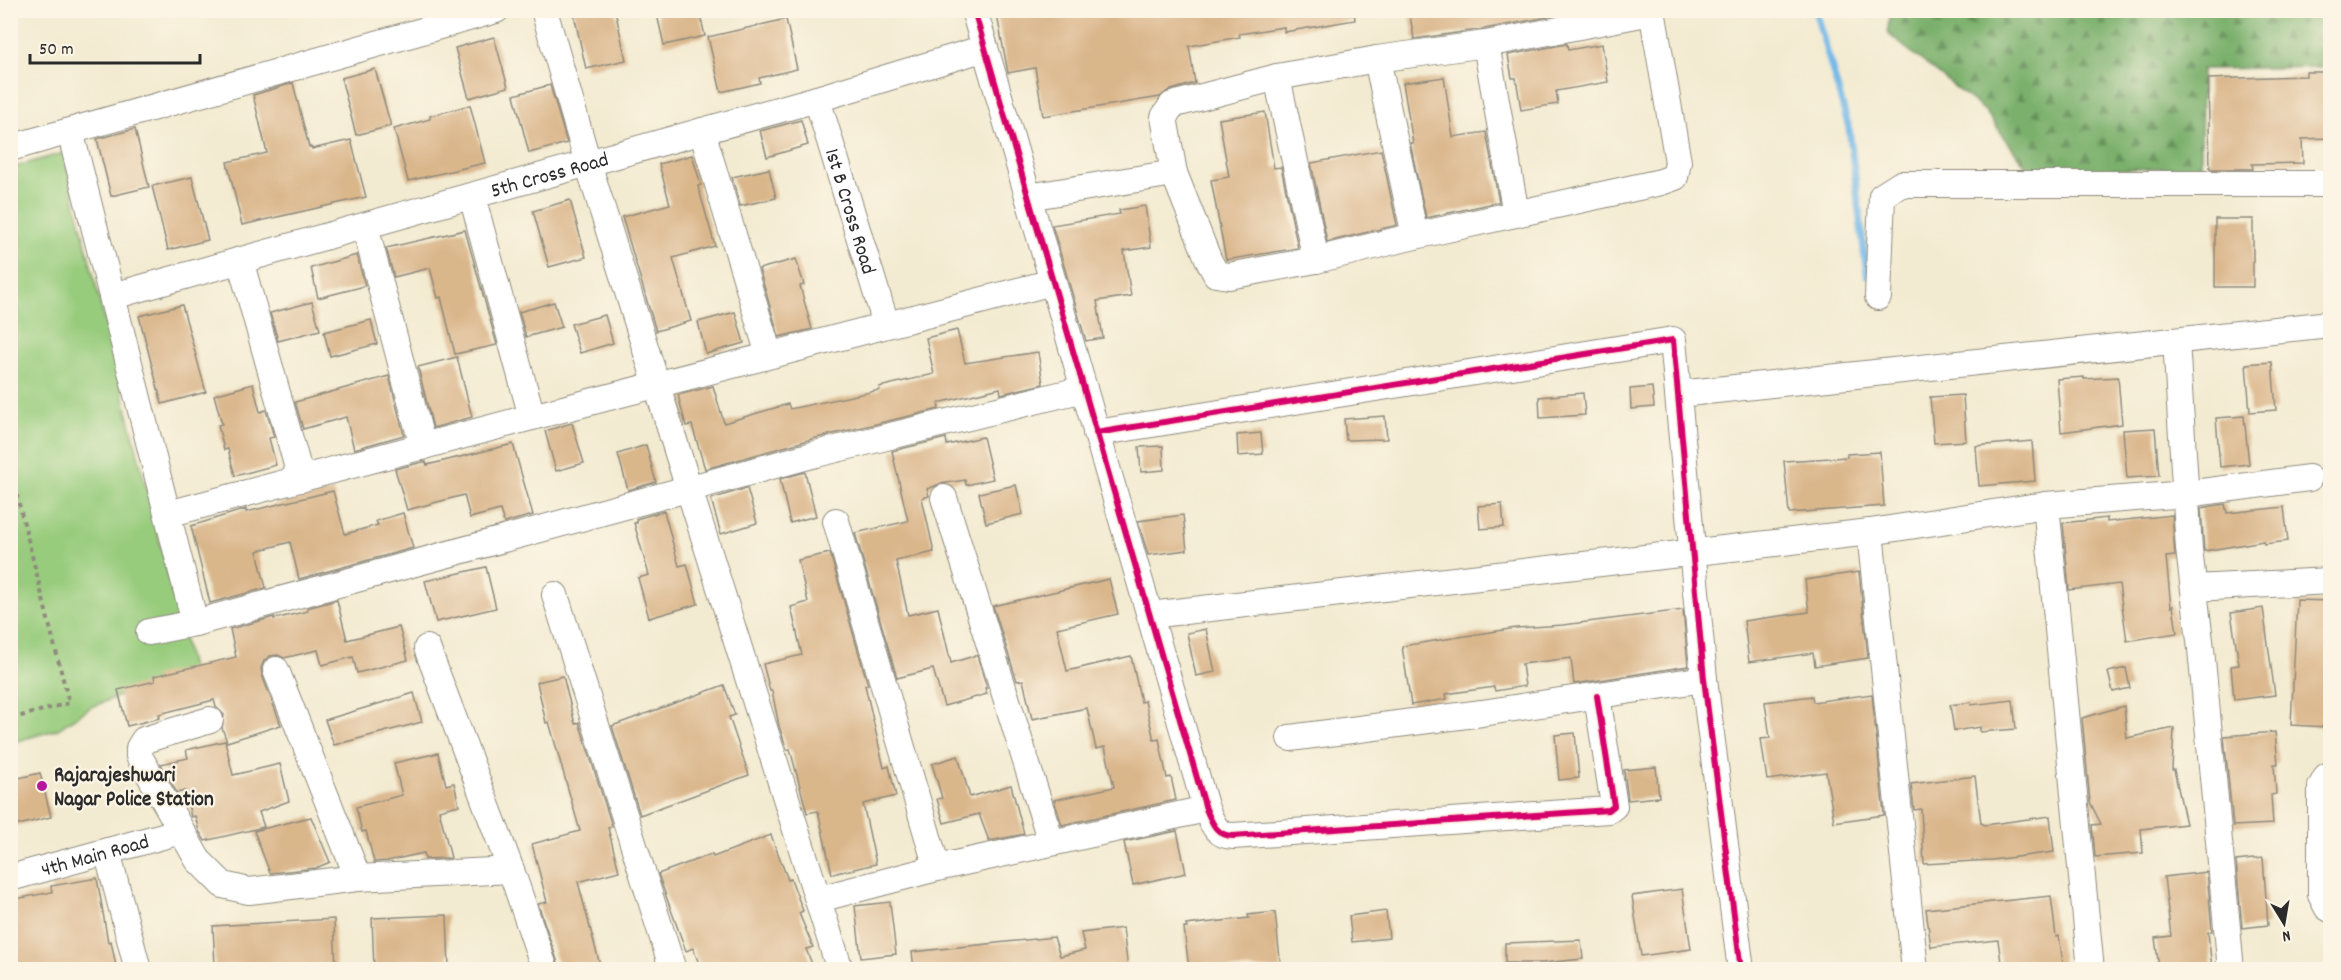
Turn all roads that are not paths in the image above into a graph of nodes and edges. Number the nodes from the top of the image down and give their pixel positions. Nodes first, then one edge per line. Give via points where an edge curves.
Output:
1 (496, 10) edge
2 (544, 10) edge
3 (974, 10) edge
4 (1652, 11) edge
5 (1486, 44) junction
6 (985, 48) junction
7 (1377, 59) junction
8 (1277, 77) junction
9 (817, 99) junction
10 (70, 131) junction
11 (702, 131) junction
12 (10, 148) edge
13 (588, 163) junction
14 (1174, 173) junction
15 (2331, 184) edge
16 (472, 195) junction
17 (1028, 197) junction
18 (1516, 214) junction
19 (365, 226) junction
20 (1415, 236) junction
21 (1316, 260) junction
22 (240, 261) junction
23 (1053, 282) junction
24 (113, 296) junction
25 (1878, 297) dead end
26 (886, 324) junction
27 (2331, 324) edge
28 (2176, 341) junction
29 (769, 355) junction
30 (657, 385) junction
31 (1084, 389) junction
32 (1679, 394) junction
33 (532, 417) junction
34 (1096, 433) junction
35 (423, 447) junction
36 (2308, 478) dead end
37 (301, 479) junction
38 (688, 489) junction
39 (2186, 495) junction
40 (944, 498) dead end
41 (2046, 505) junction
42 (168, 514) junction
43 (836, 521) dead end
44 (1870, 532) junction
45 (1693, 552) junction
46 (2331, 581) edge
47 (2193, 588) junction
48 (555, 596) dead end
49 (1150, 615) junction
50 (195, 623) junction
51 (150, 632) dead end
52 (427, 648) dead end
53 (276, 670) dead end
54 (1704, 679) junction
55 (1597, 696) junction
56 (210, 720) dead end
57 (1290, 738) dead end
58 (2331, 775) edge
59 (1206, 809) junction
60 (181, 831) junction
61 (1051, 842) junction
62 (107, 851) junction
63 (937, 868) junction
64 (511, 870) junction
65 (10, 878) edge
66 (358, 878) junction
67 (819, 899) junction
68 (2331, 909) edge
69 (138, 969) edge
70 (545, 969) edge
71 (673, 969) edge
72 (840, 969) edge
73 (1741, 969) edge
74 (1915, 969) edge
75 (2091, 969) edge
76 (2231, 969) edge

1 - 10 street
2 - 13 street
3 - 6 street
4 - 5 street
4 - 18 street via 1678,162 1675,177
5 - 7 street
5 - 18 street
6 - 9 street, 5th Cross Road
6 - 17 street
7 - 8 street
7 - 20 street
8 - 14 street via 1172,105 1164,117
8 - 21 street
9 - 11 street, 5th Cross Road
9 - 26 street, 1st B Cross Road
10 - 12 street
10 - 24 street
11 - 13 street, 5th Cross Road
11 - 29 street
13 - 16 street, 5th Cross Road
13 - 30 street
14 - 17 street
14 - 21 street via 1216,274 1229,276
15 - 25 street via 1901,184 1882,196
16 - 19 street, 5th Cross Road
16 - 33 street
17 - 23 street
18 - 20 street
19 - 22 street, 5th Cross Road
19 - 35 street
20 - 21 street
22 - 24 street, 5th Cross Road
22 - 37 street
23 - 26 street
23 - 31 street
24 - 42 street
26 - 29 street
27 - 28 street
28 - 32 street
28 - 39 street
29 - 30 street
30 - 33 street
30 - 38 street
31 - 34 street
31 - 38 street
32 - 34 street via 1673,340
32 - 45 street
33 - 35 street
34 - 49 street
35 - 37 street
36 - 39 street
37 - 42 street
38 - 50 street
38 - 67 street
39 - 41 street
39 - 47 street
40 - 61 street
41 - 44 street
41 - 75 street
42 - 50 street
43 - 63 street
44 - 45 street
44 - 74 street
45 - 49 street
45 - 54 street
46 - 47 street
47 - 76 street
48 - 71 street
49 - 59 street
50 - 51 street
52 - 64 street
53 - 66 street
54 - 55 street
54 - 73 street
55 - 57 street
55 - 59 street via 1614,806 1609,810 1227,836 1215,829
56 - 60 street via 144,740 139,748 139,756
58 - 68 street via 2321,788 2321,895
59 - 61 street
60 - 62 street, 4th Main Road
60 - 66 street via 198,860 223,885 249,891
61 - 63 street
62 - 65 street, 4th Main Road
62 - 69 street
63 - 67 street
64 - 66 street
64 - 70 street
67 - 72 street

